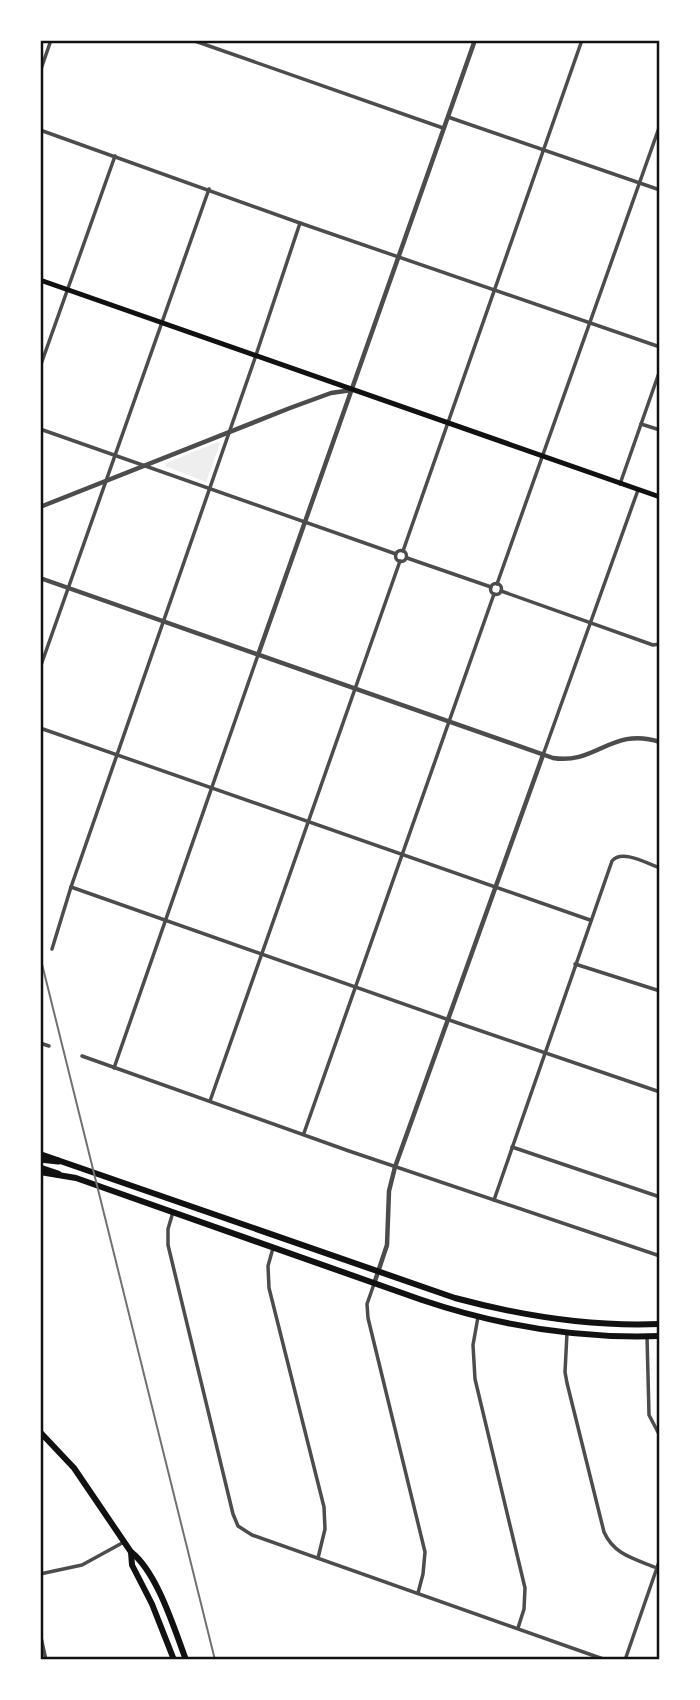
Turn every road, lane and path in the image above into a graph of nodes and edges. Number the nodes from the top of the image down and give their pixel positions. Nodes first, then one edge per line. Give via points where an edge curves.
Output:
1 (51, 40) edge
2 (192, 40) edge
3 (475, 40) edge
4 (582, 40) edge
5 (40, 72) edge
6 (447, 117) junction
7 (660, 125) edge
8 (443, 128) junction
9 (40, 130) edge
10 (544, 150) junction
11 (115, 156) junction
12 (639, 182) junction
13 (209, 189) junction
14 (660, 190) edge
15 (300, 223) junction
16 (400, 257) junction
17 (40, 280) edge
18 (496, 289) junction
19 (67, 290) junction
20 (161, 323) junction
21 (589, 323) junction
22 (660, 347) edge
23 (256, 356) junction
24 (40, 367) edge
25 (660, 370) edge
26 (352, 390) junction
27 (448, 422) junction
28 (641, 424) junction
29 (40, 429) edge
30 (660, 430) edge
31 (228, 433) junction
32 (116, 455) junction
33 (542, 455) junction
34 (143, 466) junction
35 (105, 481) junction
36 (620, 484) junction
37 (208, 489) junction
38 (638, 490) junction
39 (660, 497) edge
40 (40, 507) edge
41 (307, 523) junction
42 (403, 551) junction
43 (396, 554) junction
44 (407, 558) junction
45 (400, 561) junction
46 (40, 578) edge
47 (497, 584) junction
48 (491, 587) junction
49 (68, 588) junction
50 (500, 591) junction
51 (494, 594) junction
52 (163, 621) junction
53 (591, 623) junction
54 (660, 644) edge
55 (258, 655) junction
56 (40, 668) edge
57 (355, 689) junction
58 (449, 722) junction
59 (40, 728) edge
60 (660, 742) edge
61 (116, 754) junction
62 (543, 755) junction
63 (212, 787) junction
64 (310, 821) junction
65 (403, 854) junction
66 (660, 868) edge
67 (71, 887) junction
68 (497, 887) junction
69 (165, 919) junction
70 (590, 919) junction
71 (52, 949) dead end
72 (262, 954) junction
73 (575, 964) junction
74 (356, 987) junction
75 (660, 991) edge
76 (449, 1021) junction
77 (40, 1043) edge
78 (49, 1046) dead end
79 (544, 1053) junction
80 (82, 1056) dead end
81 (114, 1068) junction
82 (660, 1092) edge
83 (209, 1101) junction
84 (304, 1135) junction
85 (512, 1147) junction
86 (40, 1154) edge
87 (40, 1159) edge
88 (58, 1161) junction
89 (395, 1167) junction
90 (40, 1170) edge
91 (58, 1174) joint
92 (660, 1197) edge
93 (494, 1200) junction
94 (173, 1212) junction
95 (273, 1248) junction
96 (660, 1256) edge
97 (378, 1272) junction
98 (374, 1283) junction
99 (478, 1317) junction
100 (660, 1324) edge
101 (567, 1333) junction
102 (647, 1336) junction
103 (660, 1336) edge
104 (40, 1432) edge
105 (660, 1436) edge
106 (124, 1542) junction
107 (131, 1552) junction
108 (318, 1558) junction
109 (660, 1559) edge
110 (657, 1567) junction
111 (40, 1574) edge
112 (418, 1593) junction
113 (517, 1628) junction
114 (40, 1633) edge
115 (46, 1660) edge
116 (174, 1660) edge
117 (186, 1660) edge
118 (606, 1660) edge
119 (625, 1660) edge

1 - 5 street
2 - 8 street
3 - 6 street
4 - 10 street
6 - 8 street
6 - 10 street
7 - 12 street
8 - 16 street
9 - 11 street
10 - 12 street
10 - 18 street
11 - 13 street
11 - 19 street
12 - 14 street
12 - 21 street
13 - 15 street
13 - 20 street
15 - 16 street
15 - 23 street
16 - 18 street
16 - 26 street
17 - 19 main road
18 - 21 street
18 - 27 street
19 - 20 main road
19 - 24 street
20 - 23 main road
20 - 32 street
21 - 22 street
21 - 33 street
23 - 26 main road
23 - 31 street
25 - 28 street
26 - 27 main road
26 - 31 street via 331,393
26 - 41 street
27 - 33 main road
27 - 42 street
28 - 30 street
28 - 36 street
29 - 32 street
31 - 34 street
31 - 37 street
32 - 34 street
32 - 35 street
33 - 36 main road
33 - 47 street
34 - 35 street
34 - 37 street
35 - 40 street
35 - 49 street
36 - 38 main road
37 - 41 street
37 - 52 street
38 - 39 main road
38 - 53 street
41 - 43 street
41 - 55 street
42 - 43 street
42 - 44 street
43 - 45 street
44 - 45 street
44 - 48 street
45 - 57 street
46 - 49 street
47 - 48 street
47 - 50 street
48 - 51 street
49 - 52 street
49 - 56 street
50 - 51 street
50 - 53 street
51 - 58 street
52 - 55 street
52 - 61 street
53 - 54 street
53 - 62 street
55 - 57 street
55 - 63 street
57 - 58 street
57 - 64 street
58 - 62 street
58 - 65 street
59 - 61 street
60 - 62 street via 628,737 571,760
61 - 63 street
61 - 67 street
62 - 68 street
63 - 64 street
63 - 69 street
64 - 65 street
64 - 72 street
65 - 68 street
65 - 74 street
66 - 70 street via 617,856
67 - 69 street
67 - 71 street
68 - 70 street
68 - 76 street
69 - 72 street
69 - 81 street
70 - 73 street
72 - 74 street
72 - 83 street
73 - 75 street
73 - 79 street
74 - 76 street
74 - 84 street
76 - 79 street
76 - 89 street
77 - 78 street
79 - 82 street
79 - 85 street
80 - 81 street
81 - 83 street
83 - 84 street
84 - 89 street
85 - 92 street
85 - 93 street
86 - 88 main road
87 - 88 highway
88 - 97 main road
89 - 93 street
89 - 97 street via 389,1191 387,1245
90 - 91 highway
91 - 94 main road
93 - 96 street
94 - 95 main road
94 - 108 street via 168,1245 233,1514 238,1525 252,1535
95 - 98 main road
95 - 108 street via 269,1289 324,1507 325,1529
97 - 98 street
97 - 100 main road via 481,1305 568,1321
98 - 99 main road
98 - 112 street via 368,1318 425,1552
99 - 101 main road
99 - 113 street via 473,1345 475,1379 525,1588
101 - 102 main road
101 - 110 street via 567,1383 604,1532 619,1552
102 - 103 main road
102 - 105 street via 649,1415
104 - 106 main road via 74,1468
106 - 107 main road
106 - 111 street via 82,1565
107 - 116 main road via 132,1565
107 - 117 main road via 151,1577
108 - 112 street
109 - 110 street
110 - 119 street
112 - 113 street
113 - 118 street
114 - 115 street

